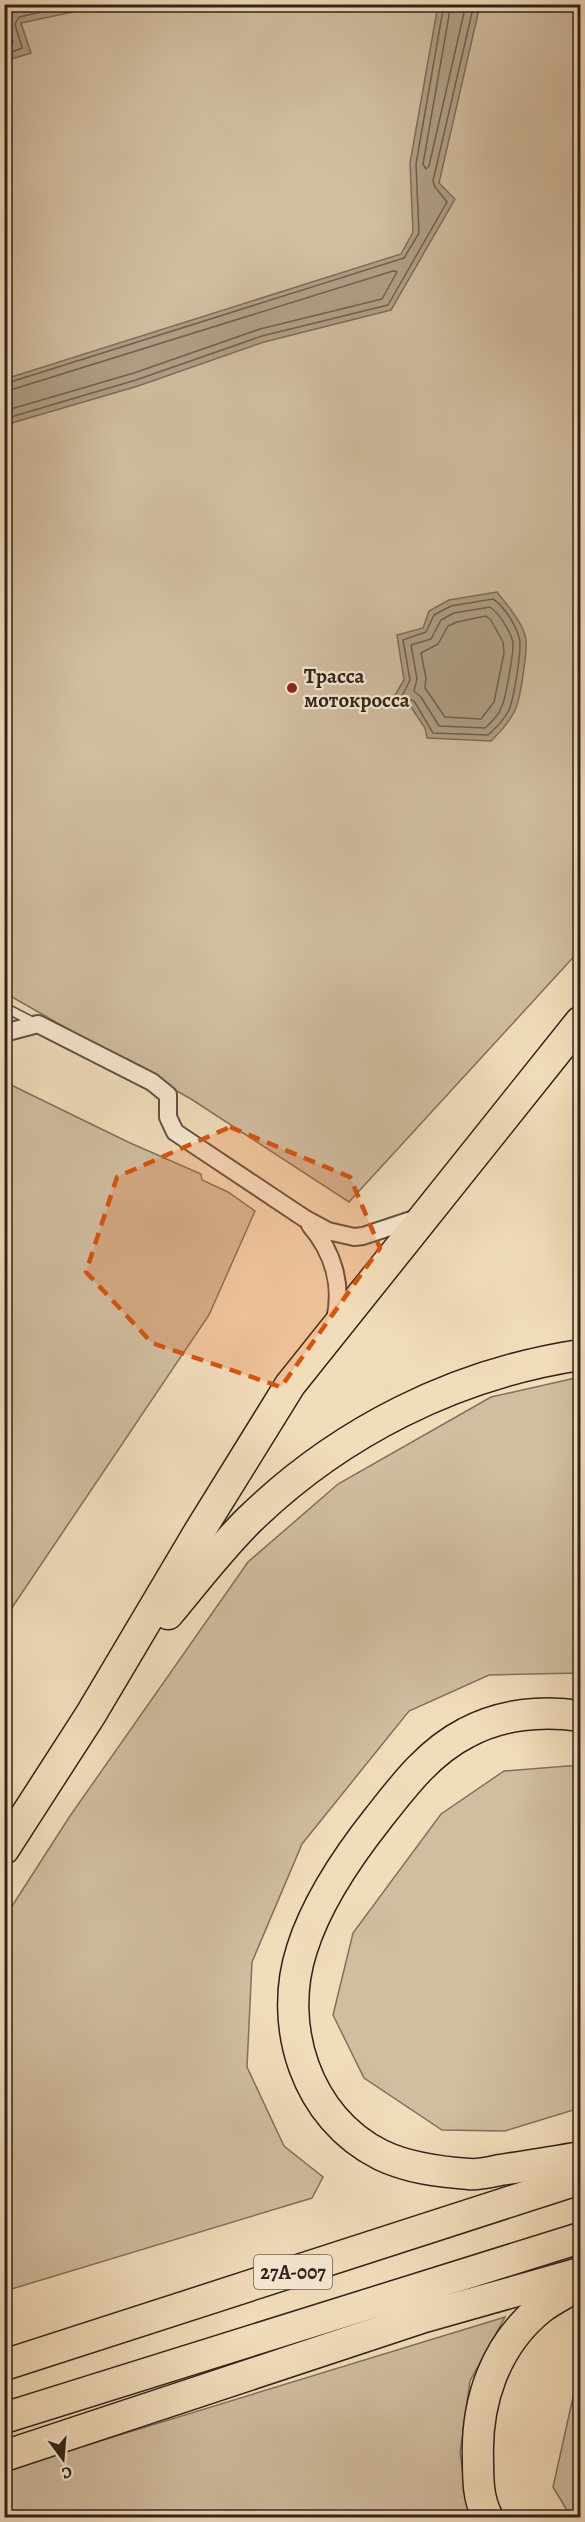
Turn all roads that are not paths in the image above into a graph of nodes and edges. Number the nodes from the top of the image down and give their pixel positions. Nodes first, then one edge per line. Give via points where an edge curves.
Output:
1 (4, 1007) edge
2 (580, 1022) edge
3 (38, 1024) junction
4 (4, 1033) edge
5 (428, 1212) junction
6 (303, 1218) junction
7 (332, 1333) junction
8 (580, 1355) edge
9 (105, 1691) junction
10 (580, 1716) edge
11 (4, 1849) edge
12 (580, 2157) edge
13 (580, 2179) edge
14 (580, 2238) edge
15 (580, 2273) edge
16 (580, 2284) edge
17 (4, 2365) edge
18 (4, 2418) edge
19 (4, 2456) edge
20 (488, 2517) edge

1 - 3 lane
2 - 5 highway
3 - 4 street
3 - 6 street via 152,1082 168,1095 168,1117 175,1132
5 - 6 street via 398,1226 354,1237 328,1231
5 - 7 highway
6 - 7 street via 322,1239 336,1276 338,1303
7 - 9 highway via 290,1385
8 - 9 highway via 468,1382 363,1432 326,1456 279,1492 219,1551
9 - 11 highway
10 - 12 highway via 557,1712 526,1714 494,1722 467,1732 421,1766 357,1844 316,1912 302,1949 292,2012 303,2069 317,2094 336,2119 381,2155 419,2169 472,2175
13 - 17 highway, 27А-007
14 - 18 highway, 27А-007
15 - 19 highway via 424,2317
16 - 20 highway via 541,2308 498,2358 486,2389 478,2432 478,2481 481,2504

